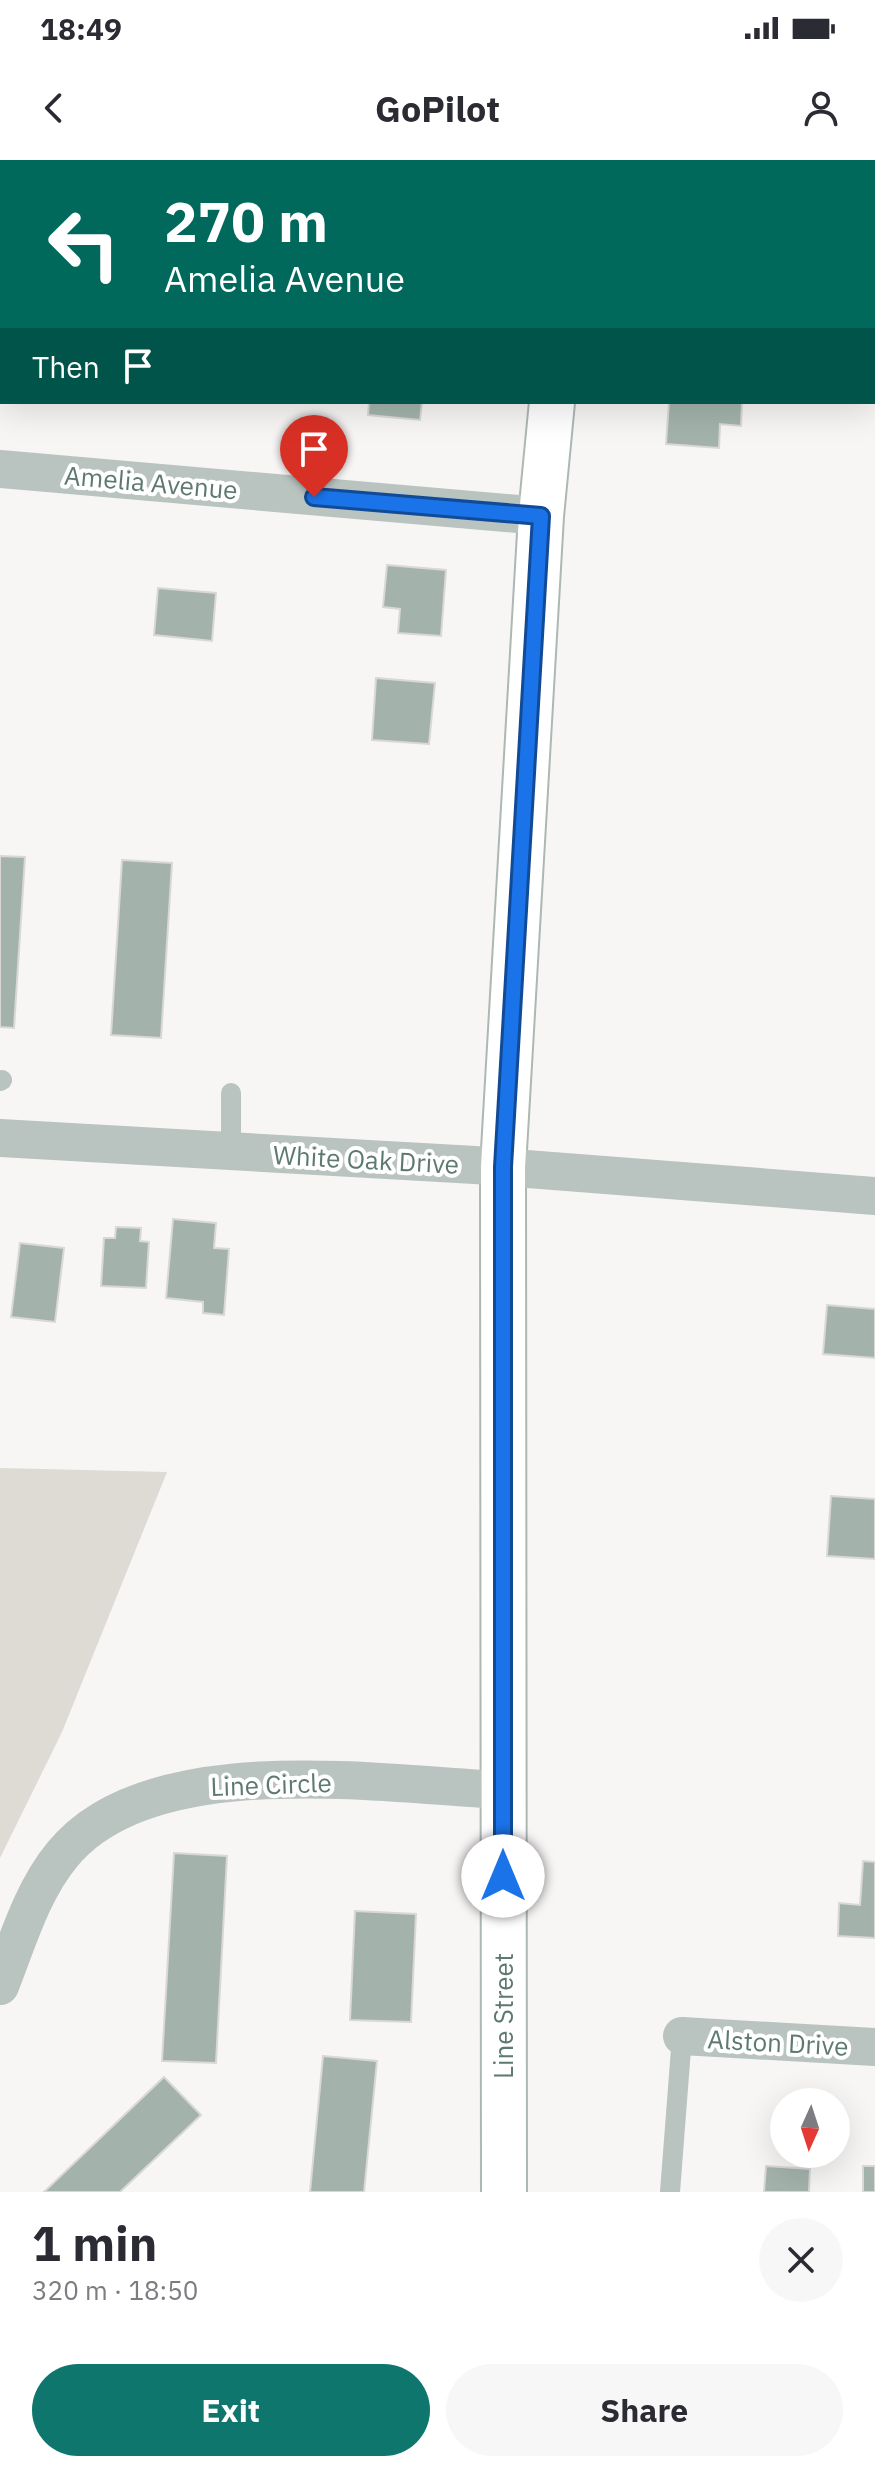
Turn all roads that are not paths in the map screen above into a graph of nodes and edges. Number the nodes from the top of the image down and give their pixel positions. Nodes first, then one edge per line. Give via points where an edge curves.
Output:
1 (552, 404) edge
2 (0, 469) edge
3 (541, 516) junction
4 (231, 1093) dead end
5 (0, 1138) edge
6 (231, 1151) junction
7 (503, 1167) junction
8 (875, 1196) edge
9 (502, 1790) junction
10 (0, 1986) edge
11 (682, 2036) joint
12 (875, 2047) edge
13 (504, 2192) edge
14 (670, 2192) edge

1 - 3 street, Line Street
2 - 3 street, Amelia Avenue
3 - 7 street, Line Street
4 - 6 lane
5 - 6 street, White Oak Drive
6 - 7 street, White Oak Drive
7 - 8 street, White Oak Drive
7 - 9 street, Line Street
9 - 10 street, Line Circle via 219,1782 152,1796 102,1820 62,1855 29,1914
9 - 13 street, Line Street
11 - 12 street, Alston Drive
11 - 14 lane

